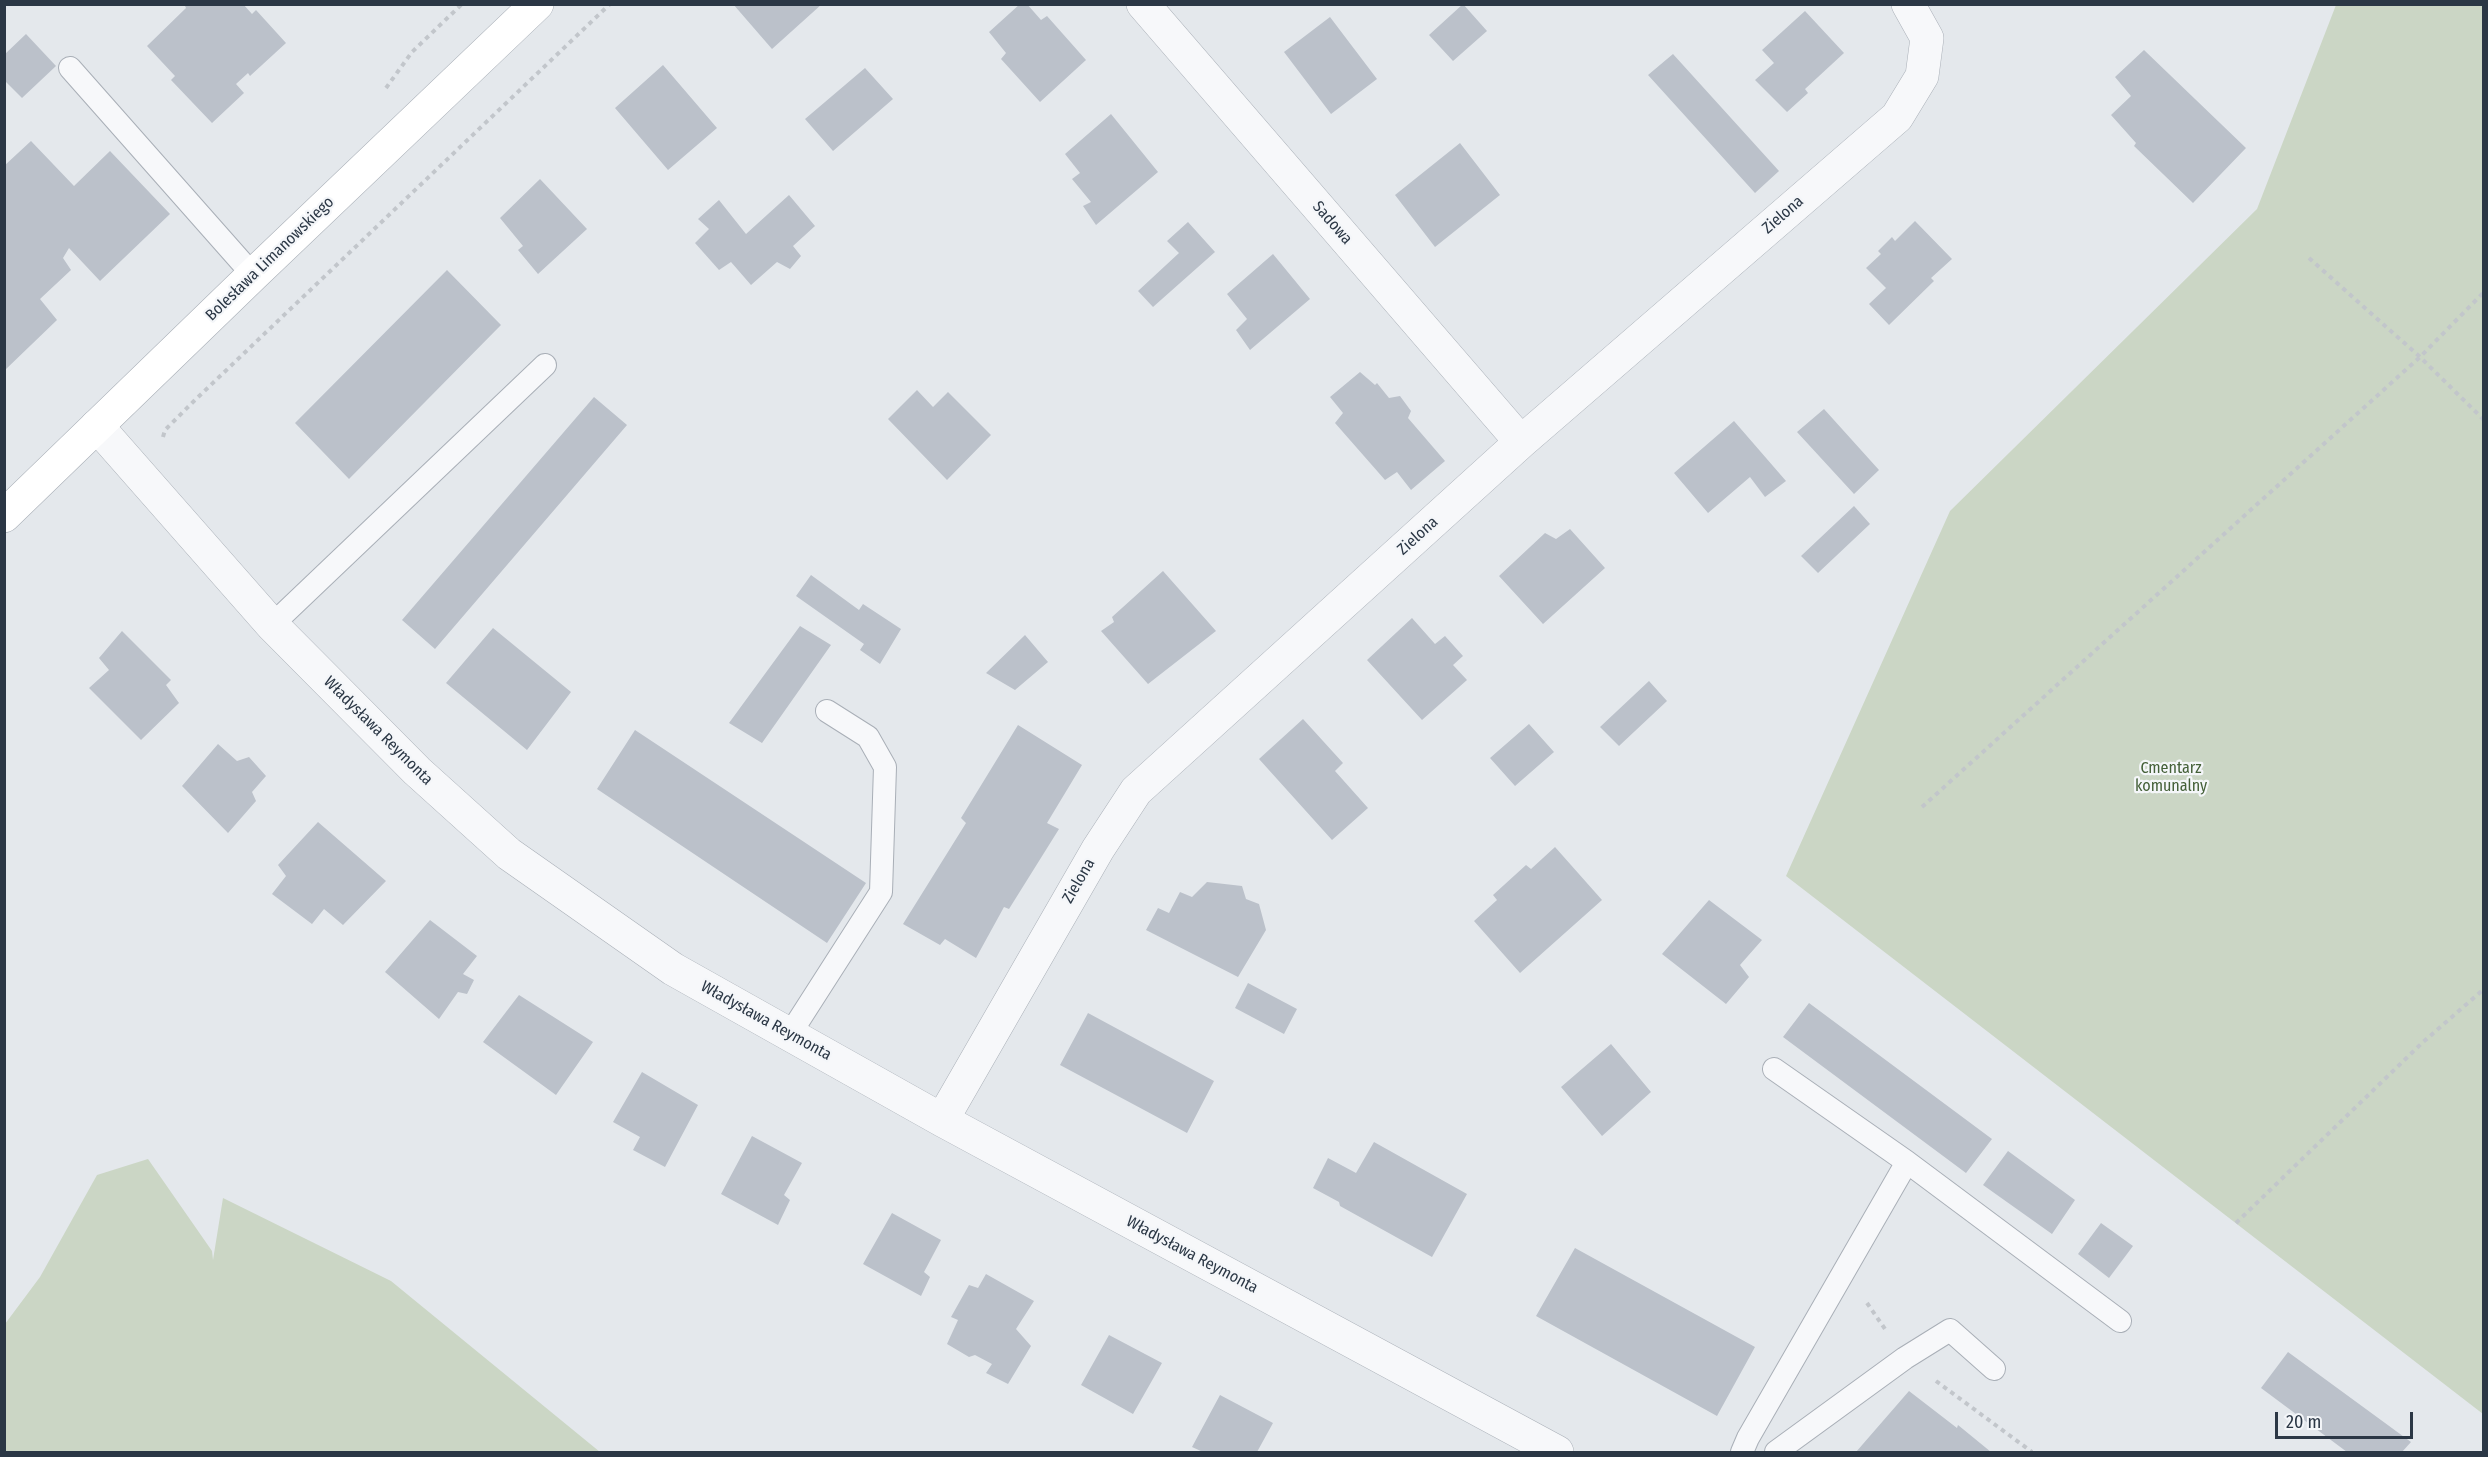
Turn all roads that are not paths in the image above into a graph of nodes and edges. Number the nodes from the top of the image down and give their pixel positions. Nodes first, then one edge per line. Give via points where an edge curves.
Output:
1 (537, 4) edge
2 (1143, 4) edge
3 (1908, 4) edge
4 (70, 68) dead end
5 (253, 275) junction
6 (544, 365) dead end
7 (97, 426) junction
8 (1521, 442) junction
9 (4, 516) edge
10 (272, 625) junction
11 (827, 711) dead end
12 (790, 1034) junction
13 (1774, 1069) dead end
14 (942, 1120) junction
15 (1907, 1162) junction
16 (2120, 1321) dead end
17 (1994, 1370) dead end
18 (1557, 1452) edge
19 (1742, 1452) edge
20 (1776, 1452) edge

1 - 5 street, Bolesława Limanowskiego
2 - 8 street, Sadowa
3 - 8 street, Zielona via 1927,38 1922,76 1897,117
4 - 5 lane
5 - 7 street, Bolesława Limanowskiego
6 - 10 lane
7 - 9 street, Bolesława Limanowskiego
7 - 10 street, Władysława Reymonta
8 - 14 street, Zielona via 1137,791 1098,849
10 - 12 street, Władysława Reymonta via 417,771 509,854 674,969
11 - 12 lane via 868,737 885,768 881,892
12 - 14 street, Władysława Reymonta
13 - 15 lane
14 - 18 street, Władysława Reymonta
15 - 16 lane
15 - 19 lane
17 - 20 lane via 1950,1330

